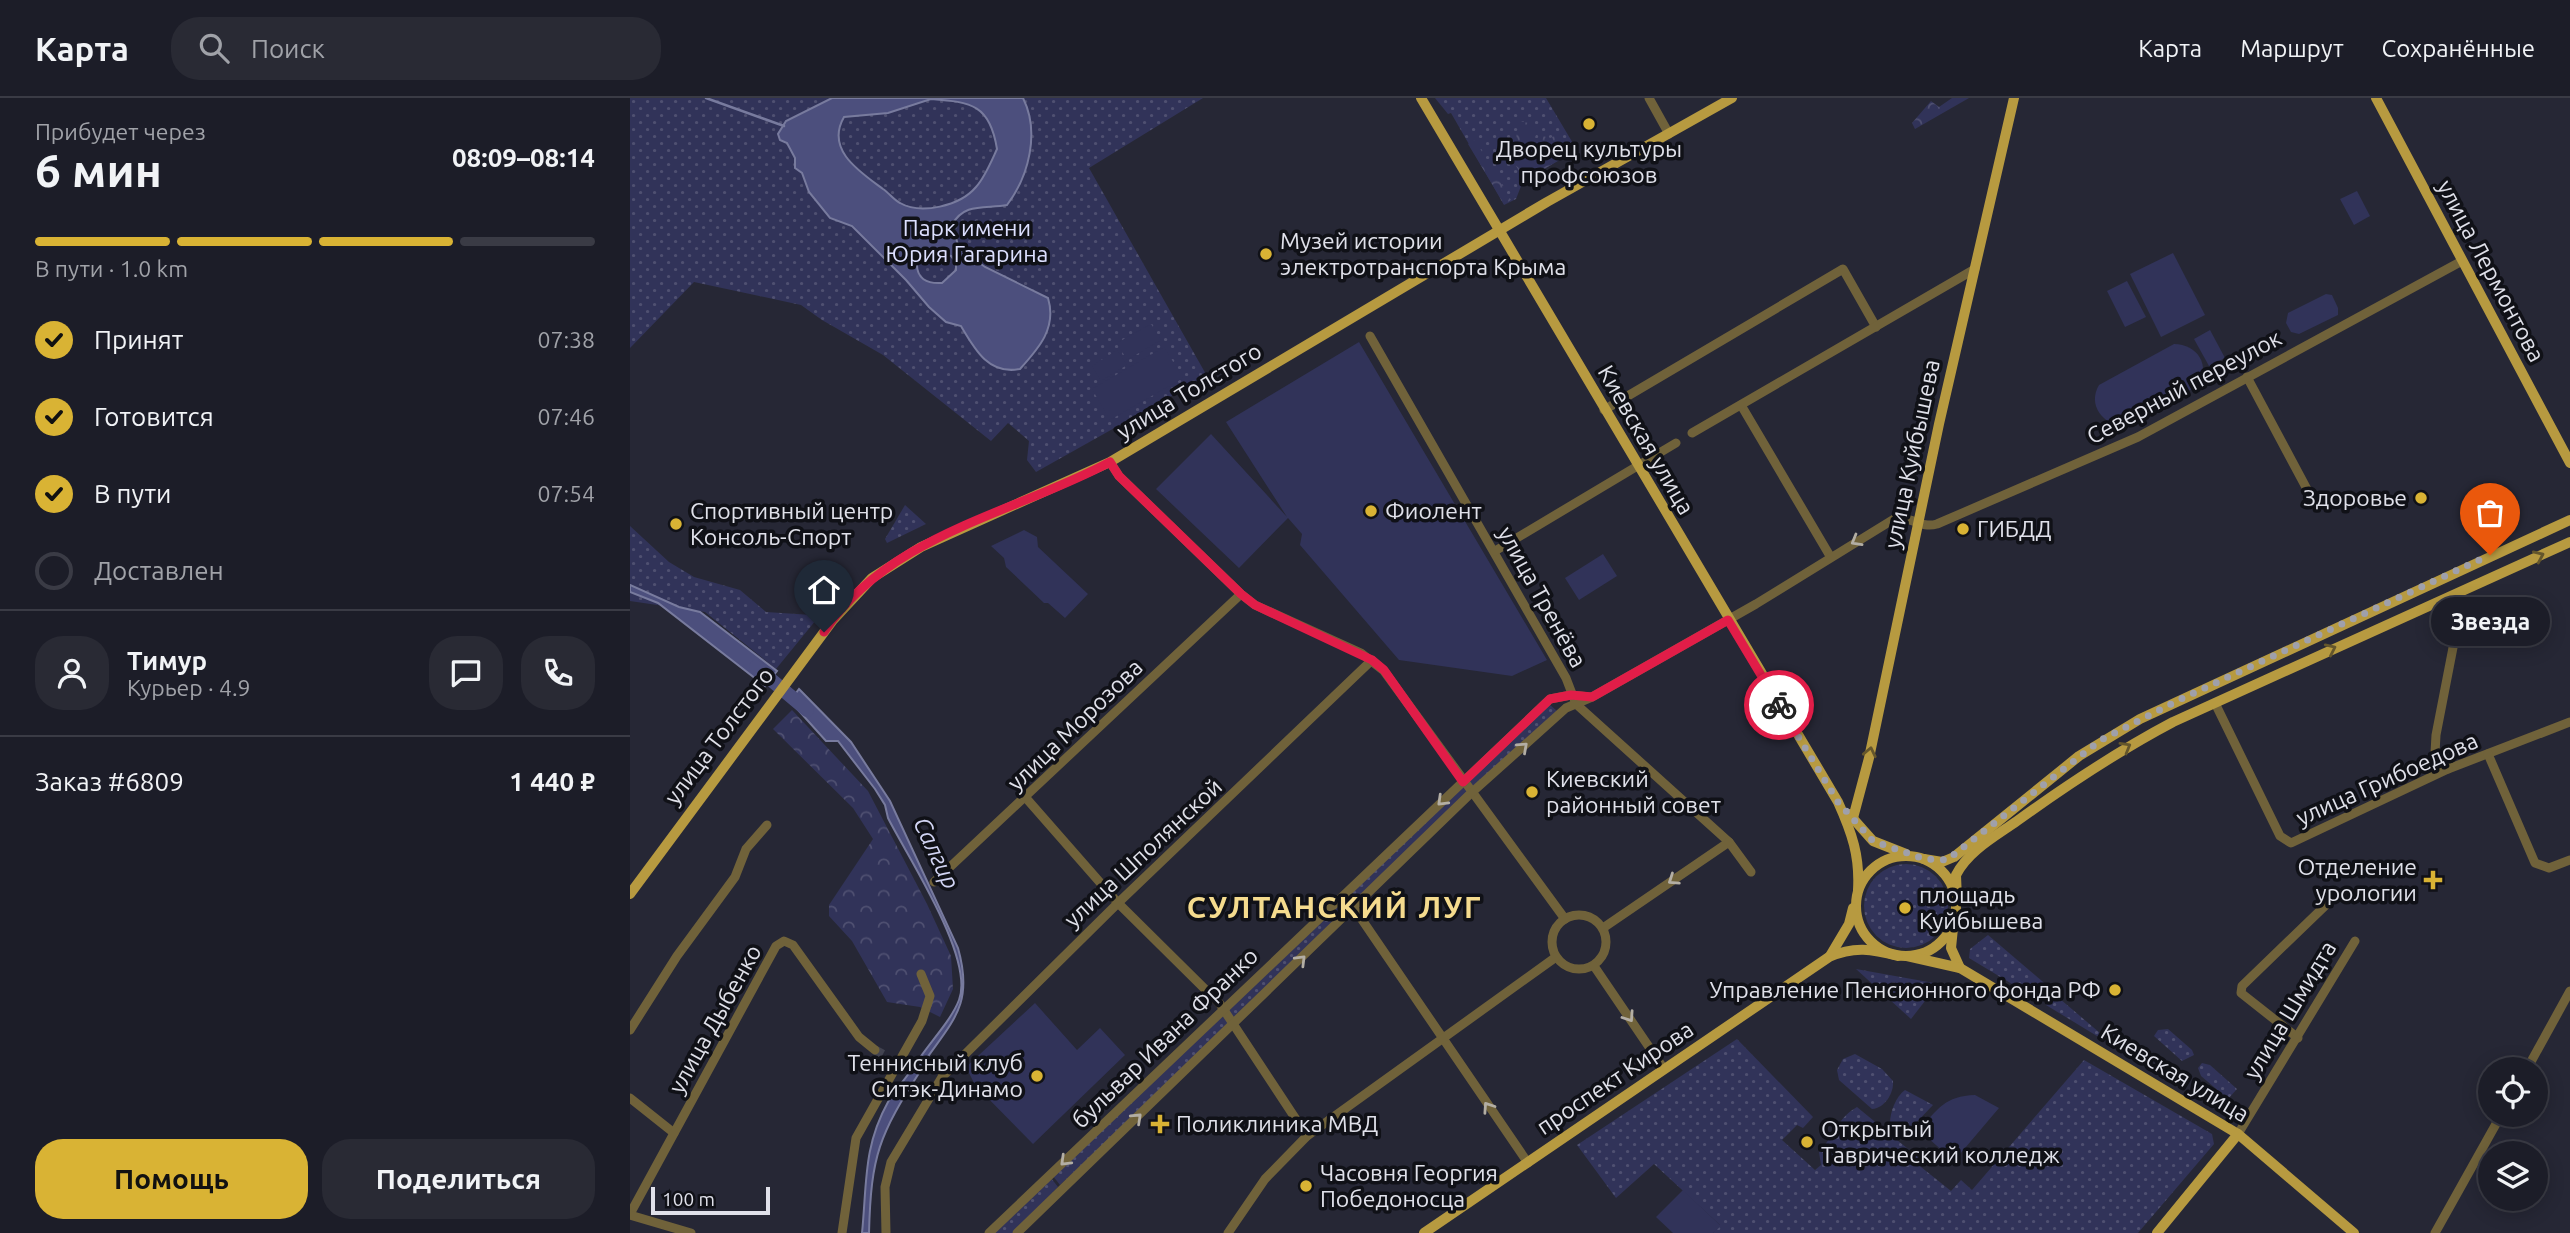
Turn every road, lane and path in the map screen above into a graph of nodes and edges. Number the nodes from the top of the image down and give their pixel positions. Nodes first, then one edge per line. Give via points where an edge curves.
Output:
1 (1421, 98) edge
2 (1649, 98) edge
3 (1732, 98) edge
4 (2014, 98) edge
5 (2376, 98) edge
6 (1714, 103) edge
7 (1669, 134) junction
8 (1499, 233) junction
9 (2462, 261) junction
10 (1975, 269) junction
11 (1876, 327) junction
12 (1370, 336) dead end
13 (2247, 377) junction
14 (1741, 405) junction
15 (1604, 410) junction
16 (1692, 433) dead end
17 (1676, 443) dead end
18 (1110, 462) junction
19 (2570, 463) edge
20 (1637, 466) junction
21 (2316, 506) dead end
22 (2570, 520) edge
23 (1918, 522) junction
24 (2570, 542) edge
25 (1495, 551) junction
26 (1830, 556) junction
27 (1241, 594) junction
28 (2401, 597) junction
29 (2409, 614) junction
30 (2455, 615) dead end
31 (1728, 620) junction
32 (1372, 660) junction
33 (1573, 700) junction
34 (2215, 703) junction
35 (2570, 722) edge
36 (2488, 754) junction
37 (2448, 769) junction
38 (1463, 782) junction
39 (1472, 792) junction
40 (1026, 798) junction
41 (1838, 802) junction
42 (1853, 818) junction
43 (767, 825) dead end
44 (1729, 842) junction
45 (1912, 856) junction
46 (1924, 859) junction
47 (2570, 860) edge
48 (1751, 872) dead end
49 (934, 882) dead end
50 (1857, 892) junction
51 (630, 894) edge
52 (1956, 900) junction
53 (1118, 903) junction
54 (2328, 903) dead end
55 (1354, 908) junction
56 (1565, 919) junction
57 (1953, 925) junction
58 (1603, 928) junction
59 (2356, 941) dead end
60 (1902, 956) junction
61 (1556, 957) junction
62 (1829, 957) junction
63 (1594, 965) junction
64 (1960, 968) junction
65 (921, 974) dead end
66 (2570, 991) edge
67 (1224, 1009) junction
68 (1235, 1025) junction
69 (630, 1030) edge
70 (2298, 1038) junction
71 (1442, 1039) junction
72 (875, 1050) tunnel mouth
73 (886, 1056) tunnel mouth
74 (2534, 1057) edge
75 (897, 1061) junction
76 (1664, 1069) junction
77 (630, 1098) edge
78 (2494, 1127) edge
79 (674, 1133) junction
80 (2238, 1134) junction
81 (1307, 1136) junction
82 (1528, 1163) junction
83 (630, 1214) edge
84 (691, 1233) edge
85 (842, 1233) edge
86 (886, 1233) edge
87 (989, 1233) edge
88 (1017, 1233) edge
89 (1227, 1233) edge
90 (1424, 1233) edge
91 (2157, 1233) edge
92 (2354, 1233) edge
93 (2435, 1233) edge

1 - 8 main road, Киевская улица
2 - 7 street
3 - 6 main road, улица Толстого
4 - 10 main road, улица Куйбышева
5 - 9 main road, улица Лермонтова
6 - 7 main road, улица Толстого
7 - 8 main road, улица Толстого
8 - 15 main road, Киевская улица
8 - 18 main road, улица Толстого
9 - 13 street, Северный переулок
9 - 19 main road, улица Лермонтова
10 - 11 street
10 - 23 main road, улица Куйбышева
11 - 14 street
11 - 15 street via 1843,269
12 - 25 street, улица Тренёва
13 - 21 street
13 - 23 street, Северный переулок via 2138,437 2003,497 1937,524 1922,527
14 - 16 street
14 - 26 street
15 - 20 main road, Киевская улица
17 - 20 street
18 - 27 street
18 - 51 main road, улица Толстого via 921,547 872,578 840,611
20 - 25 street
20 - 31 main road, Киевская улица
22 - 28 main road
23 -> 26 street, бульвар Ивана Франко via 1898,517
42 -> 23 main road, улица Куйбышева
29 -> 24 main road
25 - 33 street, улица Тренёва via 1566,678
26 - 31 street, бульвар Ивана Франко
27 - 32 street via 1255,605
27 - 40 street, улица Морозова
28 - 29 main road
28 - 46 main road via 2130,724 2079,756 1954,857 1942,862
34 -> 29 main road
30 - 37 street via 2457,627 2435,753
31 - 33 street, бульвар Ивана Франко via 1592,697
31 - 41 main road, Киевская улица
32 - 38 street via 1384,670
32 - 53 street, улица Шполянской
33 - 38 street, бульвар Ивана Франко via 1550,699
39 -> 33 street, бульвар Ивана Франко
33 - 44 street, улица Тренёва
34 - 37 street, улица Грибоедова via 2285,842
52 -> 34 main road via 1956,875 1980,847 2113,755
35 - 36 street, улица Грибоедова
36 - 37 street, улица Грибоедова
36 - 47 street via 2535,863 2549,867
38 - 39 street
38 -> 67 street, бульвар Ивана Франко
39 - 55 street, бульвар Ивана Франко
39 - 56 street
40 - 49 street, улица Морозова
40 - 53 street
41 - 42 main road, Киевская улица
41 - 50 main road, Киевская улица via 1855,839
42 - 45 main road, Киевская улица via 1873,841
43 - 69 street via 746,849 735,877
44 - 48 street, улица Тренёва
44 -> 58 street
45 - 46 main road
45 - 50 main road via 1885,860 1867,873
46 - 52 main road via 1949,878
50 - 60 main road via 1855,908 1862,930 1877,947
50 - 62 main road via 1849,924
52 - 57 main road
53 - 67 street
53 - 86 street, улица Шполянской via 942,1077 891,1162
54 - 70 street via 2242,986 2241,993
68 -> 55 street, бульвар Ивана Франко
55 - 71 street
56 - 58 street via 1586,916
56 - 61 street via 1553,936
57 - 60 main road via 1939,944
57 - 64 main road via 1951,948
58 - 63 street via 1606,948
59 - 70 street, улица Шмидта
60 - 62 main road, Киевская улица via 1866,948
60 - 64 main road, Киевская улица
61 - 63 street via 1573,969
61 - 71 street
62 - 76 main road, проспект Кирова
63 -> 76 street
64 - 80 main road, Киевская улица
65 - 75 street via 930,996 922,1021
66 - 74 street
67 - 68 street
67 -> 87 street, бульвар Ивана Франко
68 - 81 street
88 -> 68 street, бульвар Ивана Франко
70 - 80 street, улица Шмидта
71 - 81 street
82 -> 71 street
72 - 79 street, улица Дыбенко via 859,1037 793,945 784,941 776,946
73 - 75 street
75 - 85 street via 856,1138
76 - 82 main road, проспект Кирова
77 - 79 street, улица Дыбенко
78 - 93 street
79 - 83 street, улица Дыбенко
80 - 91 main road, улица Шмидта
80 - 92 main road, Киевская улица
81 - 89 street via 1265,1179
82 - 90 main road, проспект Кирова
83 - 84 street, улица Дыбенко

